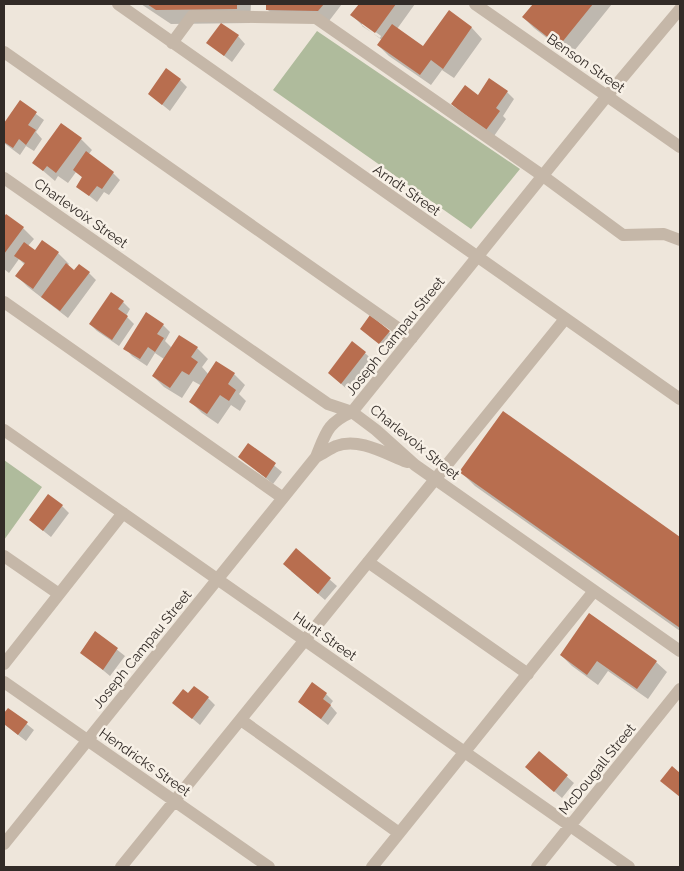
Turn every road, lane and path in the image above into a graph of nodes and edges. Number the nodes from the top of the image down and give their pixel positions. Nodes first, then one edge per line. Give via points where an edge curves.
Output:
1 (118, 4) edge
2 (475, 4) edge
3 (680, 9) edge
4 (172, 42) junction
5 (4, 52) edge
6 (607, 96) junction
7 (680, 147) edge
8 (543, 176) junction
9 (4, 178) edge
10 (680, 240) edge
11 (477, 258) junction
12 (4, 302) edge
13 (565, 319) junction
14 (412, 338) junction
15 (680, 399) edge
16 (352, 412) junction
17 (4, 430) edge
18 (316, 457) junction
19 (415, 465) junction
20 (435, 479) junction
21 (283, 498) junction
22 (123, 513) junction
23 (4, 556) edge
24 (368, 562) junction
25 (218, 580) junction
26 (594, 591) junction
27 (59, 594) junction
28 (305, 640) junction
29 (680, 651) edge
30 (4, 664) edge
31 (528, 674) junction
32 (4, 682) edge
33 (680, 689) edge
34 (241, 720) junction
35 (88, 741) junction
36 (465, 752) junction
37 (175, 802) junction
38 (570, 826) junction
39 (399, 833) junction
40 (4, 844) edge
41 (121, 867) edge
42 (269, 867) edge
43 (372, 867) edge
44 (537, 867) edge
45 (630, 867) edge

1 - 4 street, Arndt Street
2 - 6 street, Benson Street
3 - 6 street, Joseph Campau Street
4 - 8 street via 192,16 316,18
4 - 11 street, Arndt Street
5 - 14 street
6 - 7 street, Benson Street
6 - 8 street, Joseph Campau Street
8 - 10 street via 623,235 664,234
8 - 11 street, Joseph Campau Street
9 - 16 street, Charlevoix Street via 328,404
11 - 13 street, Arndt Street
11 - 14 street, Joseph Campau Street
12 - 21 street
13 - 15 street, Arndt Street
13 - 20 street
14 - 16 street, Joseph Campau Street
16 - 18 street, Joseph Campau Street via 338,418 326,432
16 - 19 street, Charlevoix Street
17 - 22 street, Hunt Street
18 - 19 street via 337,446 356,444
18 - 21 street, Joseph Campau Street
19 - 20 street, Charlevoix Street
20 - 24 street
20 - 26 street, Charlevoix Street
21 - 25 street, Joseph Campau Street
22 - 25 street, Hunt Street
22 - 27 street
23 - 27 street
24 - 28 street
24 - 31 street
25 - 28 street, Hunt Street
25 - 35 street, Joseph Campau Street
26 - 29 street, Charlevoix Street
26 - 31 street
27 - 30 street
28 - 34 street
28 - 36 street, Hunt Street
31 - 36 street
32 - 35 street, Hendricks Street
33 - 38 street, McDougall Street
34 - 37 street
34 - 39 street
35 - 37 street, Hendricks Street
35 - 40 street, Joseph Campau Street
36 - 38 street, Hunt Street
36 - 39 street
37 - 41 street
37 - 42 street, Hendricks Street
38 - 44 street, McDougall Street
38 - 45 street, Hunt Street
39 - 43 street

